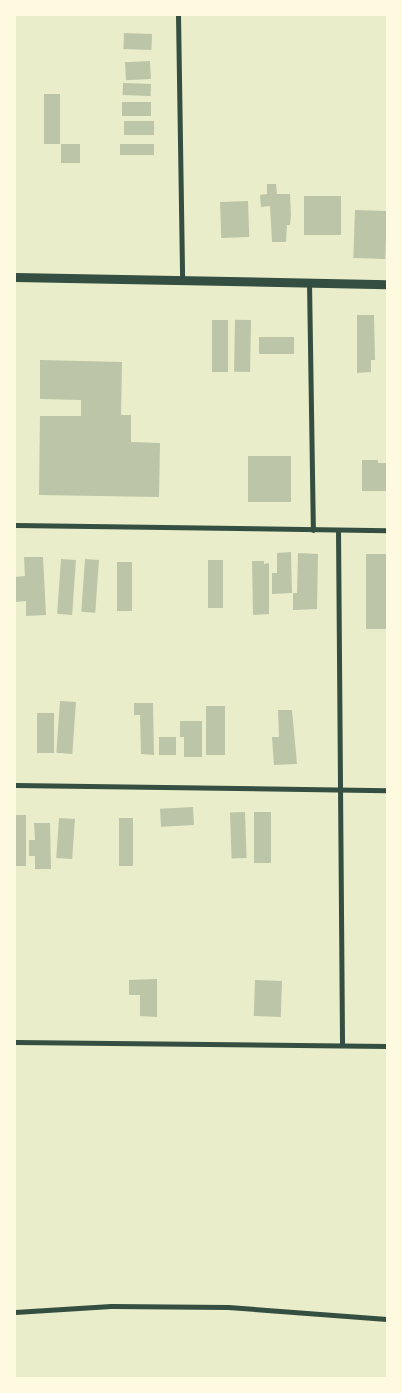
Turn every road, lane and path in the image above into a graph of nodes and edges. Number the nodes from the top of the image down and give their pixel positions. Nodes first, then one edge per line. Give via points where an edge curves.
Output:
1 (178, 15) edge
2 (15, 277) edge
3 (182, 280) junction
4 (309, 282) junction
5 (387, 284) edge
6 (15, 525) edge
7 (313, 530) junction
8 (338, 530) junction
9 (387, 530) edge
10 (15, 785) edge
11 (340, 789) junction
12 (387, 790) edge
13 (15, 1042) edge
14 (342, 1045) junction
15 (387, 1046) edge
16 (15, 1312) edge
17 (387, 1319) edge

1 - 3 street
2 - 3 street
3 - 4 street
4 - 5 street
4 - 7 street
6 - 7 street
7 - 8 street
8 - 9 street
8 - 11 street
10 - 11 street
11 - 12 street
11 - 14 street
13 - 14 street
14 - 15 street
16 - 17 street via 111,1306 228,1307

